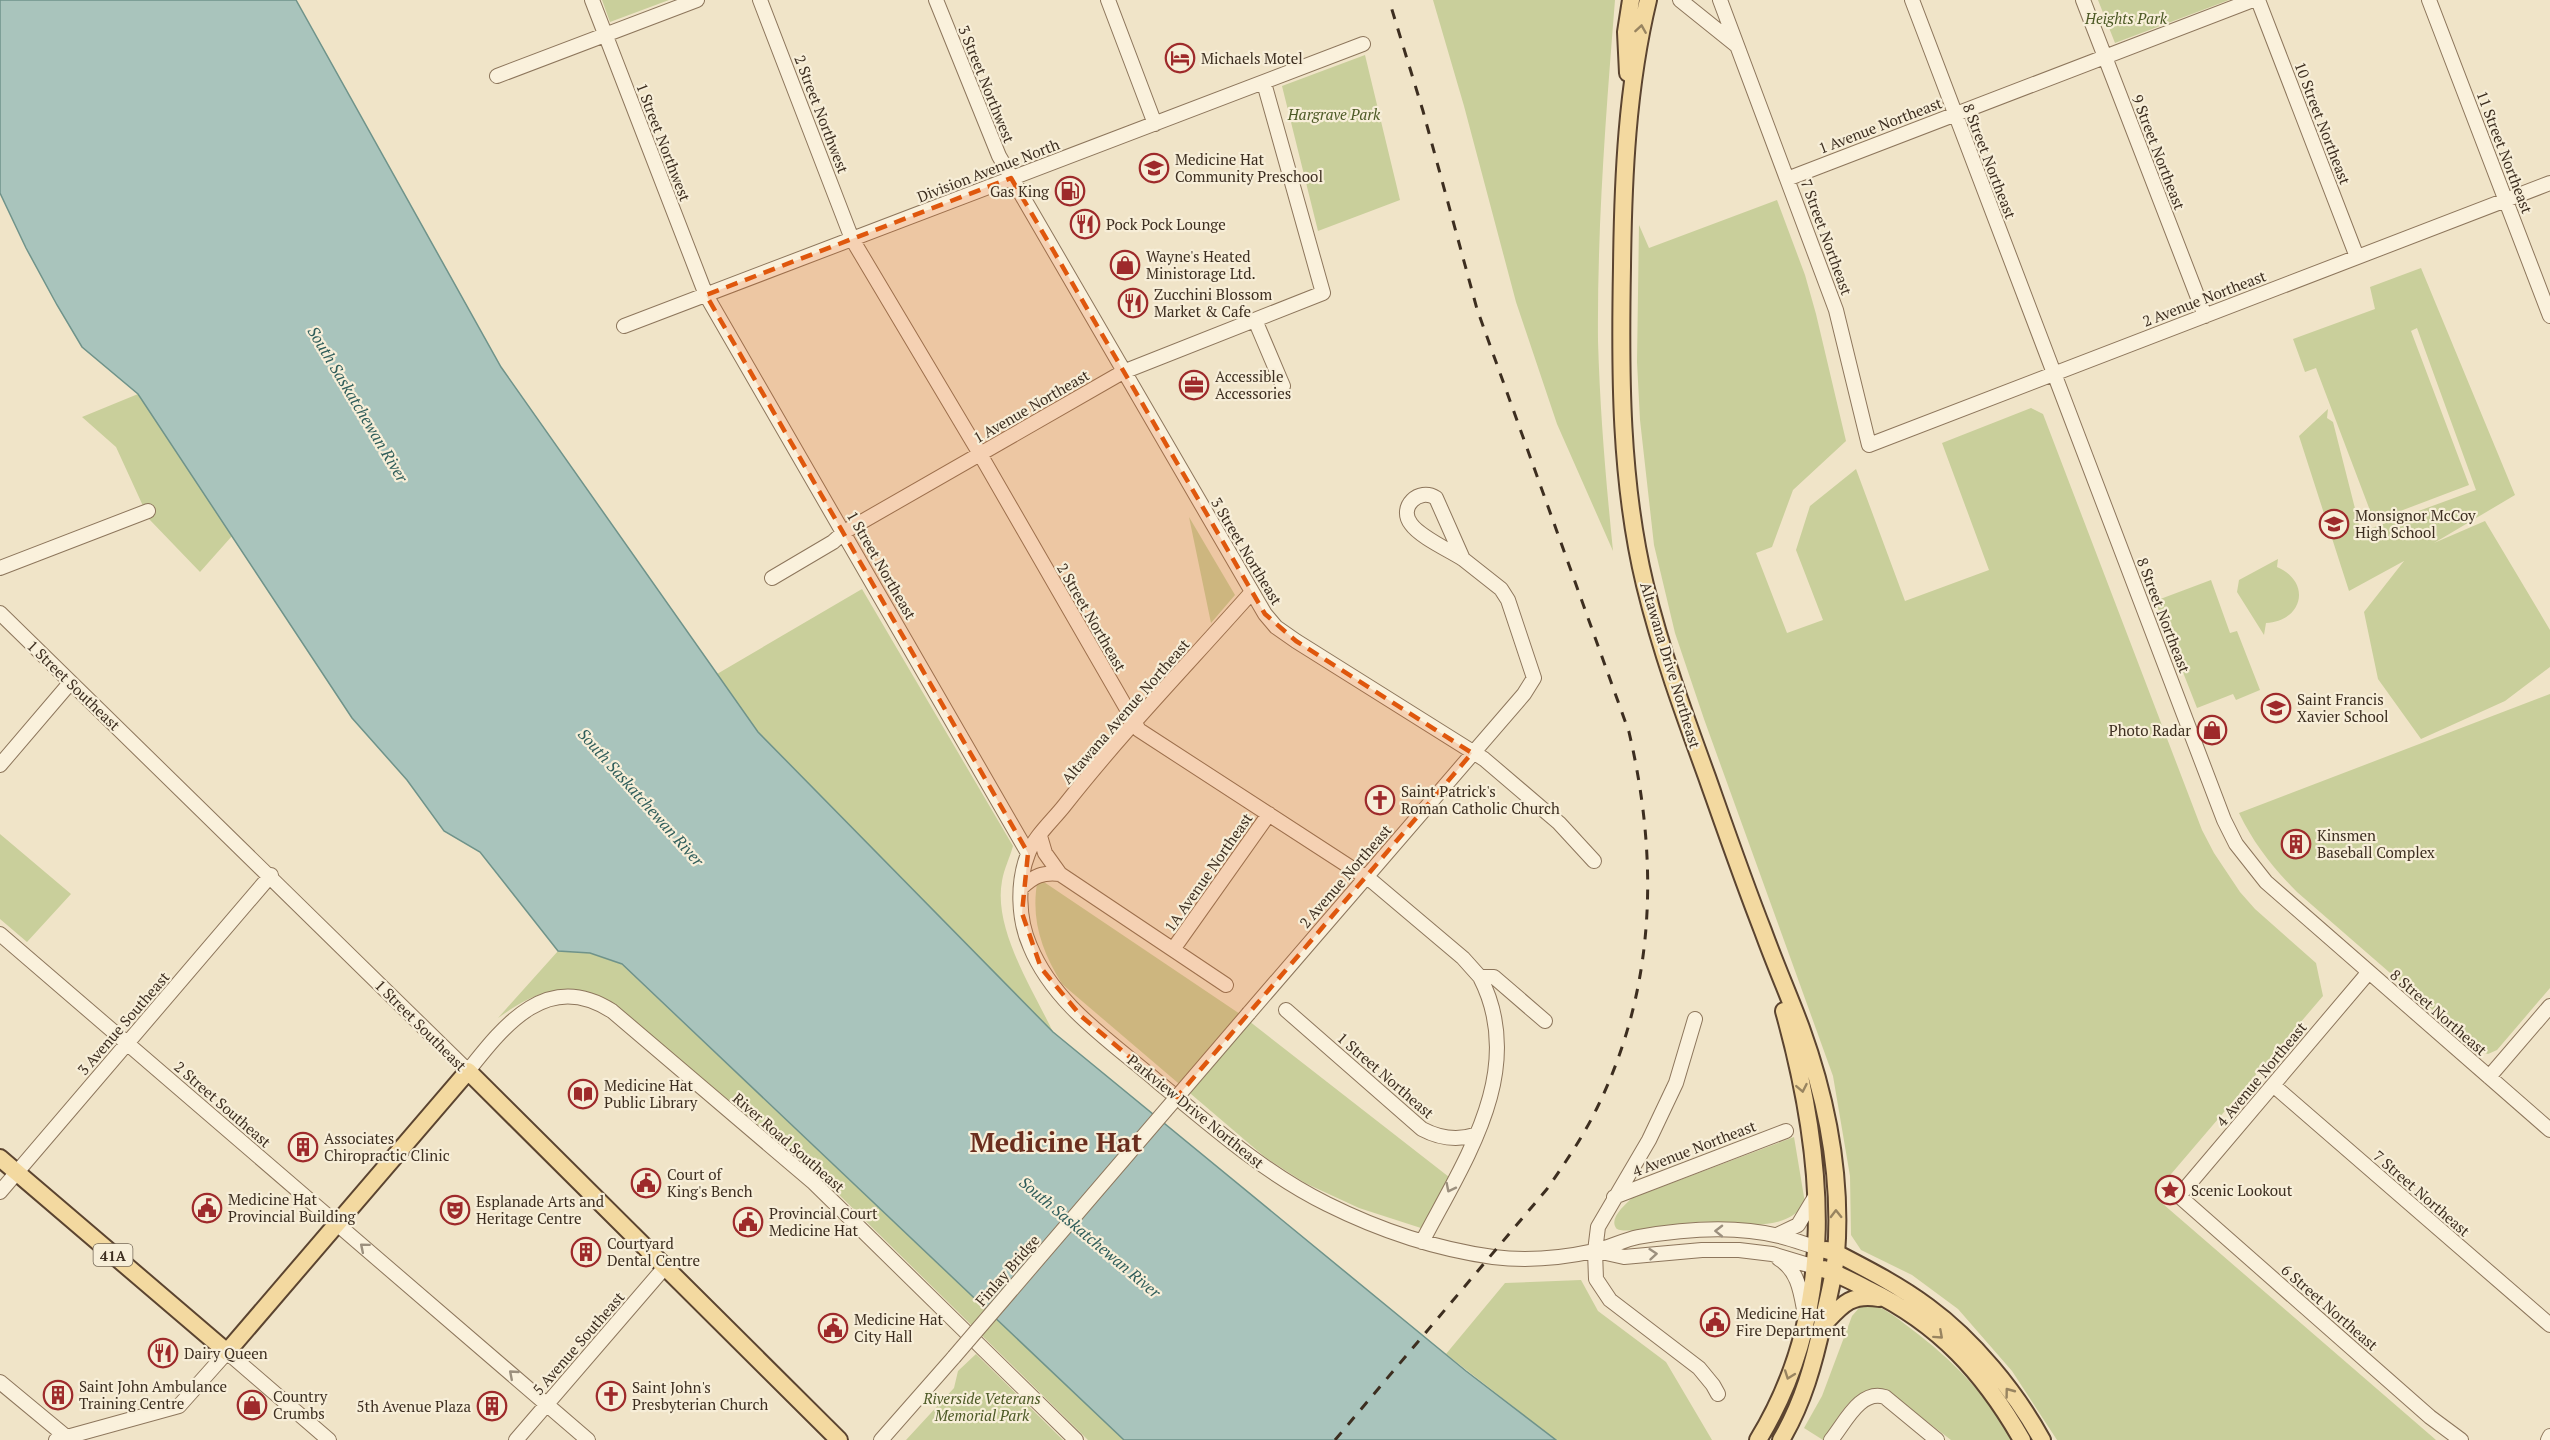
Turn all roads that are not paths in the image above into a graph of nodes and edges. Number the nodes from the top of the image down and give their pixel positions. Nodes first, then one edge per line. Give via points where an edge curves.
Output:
1 (592, 0) edge
2 (697, 0) edge
3 (760, 0) edge
4 (936, 0) edge
5 (1108, 0) edge
6 (1631, 0) edge
7 (1647, 0) edge
8 (1680, 0) edge
9 (1720, 0) edge
10 (1912, 0) edge
11 (2083, 0) edge
12 (2256, 0) edge
13 (2429, 0) edge
14 (605, 35) junction
15 (1363, 44) dead end
16 (1737, 46) junction
17 (2105, 57) junction
18 (497, 76) dead end
19 (1264, 82) junction
20 (1630, 101) junction
21 (1954, 115) junction
22 (1155, 124) junction
23 (1011, 178) junction
24 (1787, 179) junction
25 (2550, 183) edge
26 (2506, 200) junction
27 (852, 239) junction
28 (2357, 257) junction
29 (706, 295) junction
30 (2205, 316) junction
31 (2550, 316) edge
32 (1255, 320) junction
33 (624, 326) dead end
34 (1123, 372) junction
35 (2053, 374) junction
36 (1283, 386) dead end
37 (1869, 445) joint
38 (980, 454) junction
39 (148, 511) dead end
40 (844, 532) junction
41 (1463, 559) junction
42 (0, 568) edge
43 (772, 578) dead end
44 (1251, 593) junction
45 (0, 613) edge
46 (70, 683) junction
47 (1134, 724) junction
48 (1472, 753) junction
49 (0, 765) edge
50 (1269, 814) junction
51 (1040, 836) junction
52 (1028, 853) junction
53 (1594, 861) dead end
54 (1060, 874) junction
55 (270, 875) junction
56 (1365, 876) junction
57 (1021, 888) junction
58 (1763, 933) junction
59 (0, 934) edge
60 (1174, 948) junction
61 (2368, 973) junction
62 (1480, 977) junction
63 (1226, 985) dead end
64 (2550, 1006) edge
65 (1286, 1011) dead end
66 (1250, 1013) joint
67 (1695, 1019) dead end
68 (1545, 1021) dead end
69 (127, 1043) junction
70 (468, 1071) junction
71 (2489, 1077) junction
72 (2273, 1085) junction
73 (2550, 1130) edge
74 (1786, 1131) dead end
75 (1475, 1135) junction
76 (0, 1158) edge
77 (16, 1172) junction
78 (0, 1192) edge
79 (1817, 1194) junction
80 (2179, 1196) joint
81 (1614, 1197) junction
82 (337, 1224) junction
83 (1778, 1235) junction
84 (1422, 1242) junction
85 (1818, 1248) junction
86 (1595, 1251) junction
87 (1836, 1253) junction
88 (1772, 1254) junction
89 (665, 1267) junction
90 (1815, 1267) junction
91 (1833, 1272) junction
92 (1892, 1301) junction
93 (1806, 1319) junction
94 (2550, 1325) edge
95 (1822, 1326) junction
96 (227, 1352) junction
97 (0, 1382) edge
98 (1718, 1394) dead end
99 (548, 1404) junction
100 (2550, 1436) edge
101 (64, 1439) edge
102 (329, 1440) edge
103 (516, 1440) edge
104 (588, 1440) edge
105 (839, 1440) edge
106 (881, 1440) edge
107 (1076, 1440) edge
108 (1758, 1440) edge
109 (1781, 1440) edge
110 (1831, 1440) edge
111 (1937, 1440) edge
112 (2022, 1440) edge
113 (2042, 1440) edge
114 (2461, 1440) edge
115 (2548, 1440) edge

1 - 14 street, 1 Street Northwest
2 - 14 street
3 - 27 street, 2 Street Northwest
4 - 23 street, 3 Street Northwest via 994,146
5 - 22 street
6 - 20 main road, Altawana Drive Northeast via 1626,42
20 -> 7 main road, Altawana Drive Northeast
8 - 16 street
9 - 16 street, 7 Street Northeast
10 - 21 street, 8 Street Northeast
11 - 17 street, 9 Street Northeast
12 - 17 street, 1 Avenue Northeast
12 - 28 street, 10 Street Northeast
13 - 26 street, 11 Street Northeast
14 - 18 street
14 - 29 street, 1 Street Northwest
15 - 19 street, Division Avenue North
16 - 24 street, 7 Street Northeast
17 - 21 street, 1 Avenue Northeast
17 - 30 street, 9 Street Northeast
19 - 22 street, Division Avenue North
19 - 32 street, 1 Avenue Northeast via 1323,293
20 - 58 main road, Altawana Drive Northeast via 1621,340 1625,459 1637,546 1656,626 1687,724
21 - 24 street, 1 Avenue Northeast
21 - 35 street, 8 Street Northeast
22 - 23 street, Division Avenue North
23 - 27 street, Division Avenue North
23 - 34 street, 3 Street Northeast
24 - 37 street, 7 Street Northeast via 1836,310
25 - 26 street, 2 Avenue Northeast
26 - 28 street, 2 Avenue Northeast
26 - 31 street, 11 Street Northeast
27 - 29 street, Division Avenue North
27 - 38 street, 2 Street Northeast
28 - 30 street, 2 Avenue Northeast
29 - 33 street, Division Avenue North
29 - 40 street, 1 Street Northeast
30 - 35 street, 2 Avenue Northeast
32 - 34 street, 1 Avenue Northeast
32 - 36 street
34 - 38 street, 1 Avenue Northeast
34 - 44 street, 3 Street Northeast
35 - 37 street, 2 Avenue Northeast
35 - 61 street, 8 Street Northeast via 2236,844 2266,882
38 - 40 street, 1 Avenue Northeast
38 - 47 street, 2 Street Northeast
39 - 42 street
40 - 43 street, 1 Avenue Northeast
40 - 52 street, 1 Street Northeast
41 - 41 street via 1436,498 1430,494 1415,498 1406,511 1412,527
41 - 48 street, 2 Avenue Northeast via 1501,589 1508,600 1534,678
44 - 47 street, Altawana Avenue Northeast
44 - 48 street, 3 Street Northeast via 1286,634
45 - 46 street, 1 Street Southeast
46 - 49 street
46 - 55 street, 1 Street Southeast
47 - 50 street, 2 Street Northeast
47 - 51 street, Altawana Avenue Northeast
48 - 53 street, 3 Street Northeast via 1559,823
48 - 56 street, 2 Avenue Northeast
50 - 56 street, 2 Street Northeast
50 - 60 street, 1A Avenue Northeast
51 - 52 street, Altawana Avenue Northeast
51 - 54 street via 1045,853
52 - 57 street, Parkview Drive Northeast
54 - 57 street via 1036,876
54 - 60 street
55 - 69 street, 3 Avenue Southeast
55 - 70 street, 1 Street Southeast
56 - 62 street, 2 Street Northeast via 1463,958
56 - 66 street, 2 Avenue Northeast
57 - 84 street, Parkview Drive Northeast via 1029,946 1052,985 1088,1023 1230,1141 1276,1174 1353,1216
58 -> 79 main road, Altawana Drive Northeast via 1798,1069
87 -> 58 main road, Altawana Drive Northeast via 1829,1130 1802,1028
59 - 69 street, 2 Street Southeast
60 - 63 street
61 - 71 street, 8 Street Northeast
61 - 72 street, 4 Avenue Northeast
62 - 68 street, 2 Street Northeast via 1494,977
62 - 75 street via 1495,1017 1497,1048 1486,1116
64 - 71 street
65 - 75 street, 1 Street Northeast via 1422,1129 1443,1138
66 - 106 street, Finlay Bridge, bridge
67 - 81 street, 4 Avenue Northeast via 1676,1083
69 - 77 street, 3 Avenue Southeast
69 - 82 street, 2 Street Southeast
70 - 82 main road
70 - 89 main road, 1 Street Southeast
70 - 107 street, River Road Southeast via 495,1038 537,1003 565,996 599,1003 814,1183
71 - 73 street, 8 Street Northeast
72 - 80 street, 4 Avenue Northeast
72 - 94 street, 7 Street Northeast
74 - 81 street, 4 Avenue Northeast
75 -> 84 street
76 - 77 main road, 41A
77 - 78 street, 3 Avenue Southeast
77 - 96 main road, 41A
79 - 83 street via 1798,1225
79 - 85 main road, Altawana Drive Northeast
80 - 114 street, 6 Street Northeast
81 - 86 street, 4 Avenue Northeast via 1598,1227
82 - 96 main road
99 -> 82 street, 2 Street Southeast
83 - 85 street, Parkview Drive Northeast
83 -> 86 street, Parkview Drive Northeast via 1697,1230 1643,1236
84 - 86 street, Parkview Drive Northeast via 1506,1258
85 - 87 main road, Parkview Drive Northeast
85 - 90 main road, Altawana Drive Northeast
86 -> 88 street, Parkview Drive Northeast via 1624,1257 1711,1250
86 - 98 street via 1596,1279 1610,1300 1699,1368
87 - 91 main road, Altawana Drive Northeast
113 -> 87 main road, Parkview Drive Northeast via 1999,1379 1960,1335 1928,1307
88 - 90 street, Parkview Drive Northeast
88 - 93 street via 1793,1273
89 - 99 street, 5 Avenue Southeast
89 - 105 main road, 1 Street Southeast
90 - 91 main road, Parkview Drive Northeast
90 - 93 main road, Altawana Drive Northeast
91 - 92 main road, Parkview Drive Northeast
91 - 95 main road, Altawana Drive Northeast
92 - 95 main road via 1865,1296 1851,1299
92 -> 112 main road, Parkview Drive Northeast via 1959,1352
93 -> 108 main road, Altawana Drive Northeast via 1785,1385
95 - 109 main road, Altawana Drive Northeast via 1805,1392
96 - 101 street via 179,1406
96 - 102 street
97 - 101 street
99 - 103 street, 5 Avenue Southeast
99 - 104 street, 2 Street Southeast
100 - 115 street
110 - 111 street via 1863,1400 1877,1395

